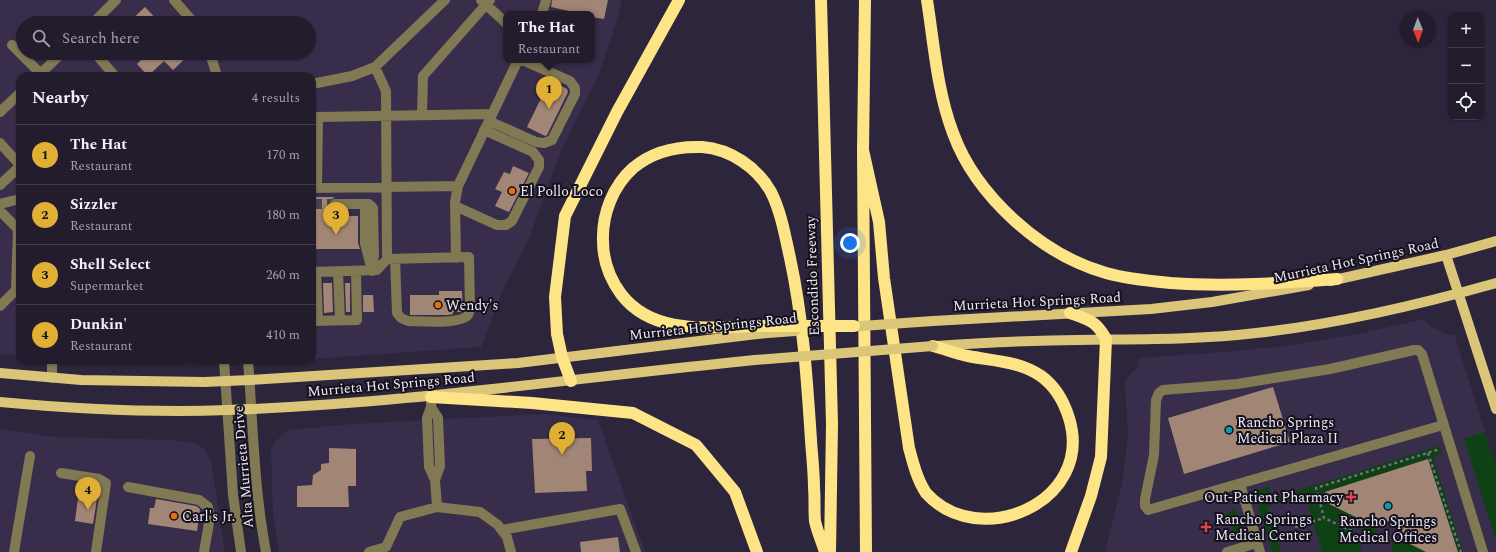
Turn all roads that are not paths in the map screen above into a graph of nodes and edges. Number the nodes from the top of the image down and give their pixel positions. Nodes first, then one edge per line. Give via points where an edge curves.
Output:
1 (116, 0) edge
2 (174, 0) edge
3 (444, 0) edge
4 (546, 0) edge
5 (679, 0) edge
6 (821, 0) edge
7 (865, 0) edge
8 (927, 0) edge
9 (486, 2) edge
10 (543, 11) edge
11 (99, 16) edge
12 (188, 16) edge
13 (503, 20) edge
14 (12, 45) dead end
15 (16, 49) edge
16 (26, 60) edge
17 (55, 60) edge
18 (101, 60) edge
19 (212, 60) edge
20 (517, 63) edge
21 (529, 63) edge
22 (375, 67) junction
23 (38, 72) edge
24 (44, 72) edge
25 (111, 72) edge
26 (216, 72) edge
27 (316, 83) edge
28 (16, 97) edge
29 (0, 112) edge
30 (386, 115) junction
31 (422, 115) junction
32 (489, 122) junction
33 (0, 143) edge
34 (863, 150) junction
35 (16, 161) edge
36 (316, 164) edge
37 (16, 170) edge
38 (0, 185) edge
39 (458, 186) junction
40 (386, 187) junction
41 (316, 188) edge
42 (16, 200) edge
43 (0, 204) edge
44 (335, 204) tunnel mouth
45 (455, 206) junction
46 (0, 211) edge
47 (16, 227) edge
48 (1496, 241) edge
49 (1446, 255) junction
50 (456, 258) junction
51 (391, 259) junction
52 (356, 271) junction
53 (372, 271) junction
54 (316, 272) edge
55 (338, 272) junction
56 (1337, 279) junction
57 (1496, 283) edge
58 (16, 290) edge
59 (1459, 293) junction
60 (0, 306) edge
61 (1070, 314) junction
62 (340, 320) junction
63 (316, 321) edge
64 (854, 326) joint
65 (757, 330) junction
66 (1106, 339) junction
67 (933, 346) junction
68 (562, 357) junction
69 (52, 364) edge
70 (224, 364) edge
71 (248, 364) edge
72 (0, 373) edge
73 (52, 378) junction
74 (250, 380) junction
75 (571, 380) junction
76 (225, 381) junction
77 (0, 402) edge
78 (431, 402) junction
79 (252, 409) junction
80 (1496, 409) edge
81 (227, 410) junction
82 (1443, 425) junction
83 (30, 456) dead end
84 (62, 473) dead end
85 (1240, 484) junction
86 (128, 487) dead end
87 (437, 507) junction
88 (502, 530) junction
89 (1259, 548) edge
90 (14, 552) edge
91 (96, 552) edge
92 (204, 552) edge
93 (241, 552) edge
94 (266, 552) edge
95 (369, 552) edge
96 (511, 552) edge
97 (636, 552) edge
98 (757, 552) edge
99 (825, 552) edge
100 (830, 552) edge
101 (866, 552) edge
102 (1071, 552) edge
103 (1227, 552) edge
104 (1483, 552) edge

1 - 11 street
2 - 12 street
3 - 22 street
4 - 10 street
5 - 68 highway via 617,112 565,216 555,297 557,334
6 - 100 highway, Escondido Freeway via 832,424
7 - 34 highway
8 - 56 highway via 942,96 953,134 972,172 984,189 1029,234 1078,262 1106,273 1147,281 1246,285
9 - 13 street
9 - 31 street via 423,76
14 - 15 street
16 - 23 street
17 - 24 street
18 - 25 street
19 - 26 street
20 - 32 street
21 - 32 street via 570,81 575,88 575,94 552,140 536,142
22 - 27 street via 352,76
22 - 30 street via 386,91
28 - 29 street
30 - 31 street
30 - 36 street via 318,117
30 - 40 street
31 - 32 street
32 - 39 street
32 - 45 street via 534,152 539,160 539,167 512,222 506,225 497,225
33 - 35 street
34 - 67 highway via 879,222 884,278 909,448 921,484 942,509 966,522 993,524 1030,513 1053,494 1067,471 1072,455 1072,426 1062,400 1041,376 1019,365 967,356
34 - 101 highway
37 - 38 street
39 - 40 street
39 - 45 street
40 - 41 street
40 - 51 street
42 - 43 street
44 - 53 street via 365,204 365,243
45 - 50 street
46 - 47 street
48 - 49 main road, Murrieta Hot Springs Road
49 - 56 main road, Murrieta Hot Springs Road
49 - 59 main road
50 - 51 street
50 - 51 street via 469,257 470,310 467,316 453,321 408,321 402,318 397,313
51 - 53 street via 378,270
52 - 53 street
52 - 55 street
52 - 62 street via 357,320
54 - 55 street
55 - 62 street
56 - 61 main road, Murrieta Hot Springs Road via 1279,292 1212,302
57 - 59 main road, Murrieta Hot Springs Road
58 - 60 street
59 - 66 main road, Murrieta Hot Springs Road via 1362,316 1256,334 1186,339
59 - 80 main road
61 - 64 main road, Murrieta Hot Springs Road, bridge
61 - 66 highway via 1090,320 1100,328
62 - 63 street
64 - 65 highway, bridge
65 - 68 main road, Murrieta Hot Springs Road
65 - 99 highway via 668,324 643,314 632,306 616,287 603,250 603,227 612,197 619,184 634,168 660,152 676,148 708,148 722,151 750,167 770,190 786,240 804,344 815,522
66 - 67 main road, Murrieta Hot Springs Road
66 - 102 highway via 1101,457 1091,496
67 - 75 main road, Murrieta Hot Springs Road, bridge via 755,360
68 - 74 main road, Murrieta Hot Springs Road via 512,363
68 - 75 highway
69 - 73 street
70 - 76 street, Alta Murrieta Drive
71 - 74 street, Alta Murrieta Drive
72 - 73 main road, Murrieta Hot Springs Road
73 - 76 main road, Murrieta Hot Springs Road
74 - 76 main road, Murrieta Hot Springs Road
74 - 79 street, Alta Murrieta Drive
75 - 78 main road, Murrieta Hot Springs Road
76 - 81 street, Alta Murrieta Drive
77 - 81 main road, Murrieta Hot Springs Road via 61,408
78 - 79 main road, Murrieta Hot Springs Road
78 - 87 street via 438,418 440,466 435,480
78 - 98 highway via 532,403 633,413 696,445 735,492
79 - 81 main road, Murrieta Hot Springs Road
79 - 94 street, Alta Murrieta Drive via 257,493
81 - 93 street, Alta Murrieta Drive
82 - 85 street
82 - 85 street via 1422,354 1418,350 1330,369 1237,384 1163,390 1159,393 1156,400 1154,455 1145,499 1148,510
82 - 104 street
83 - 90 street
84 - 91 street via 99,479 106,484
85 - 89 street
86 - 92 street via 199,500 208,506 210,517
87 - 88 street via 480,512
87 - 95 street via 400,517 386,547
88 - 96 street
88 - 97 street via 620,509
89 - 103 street

